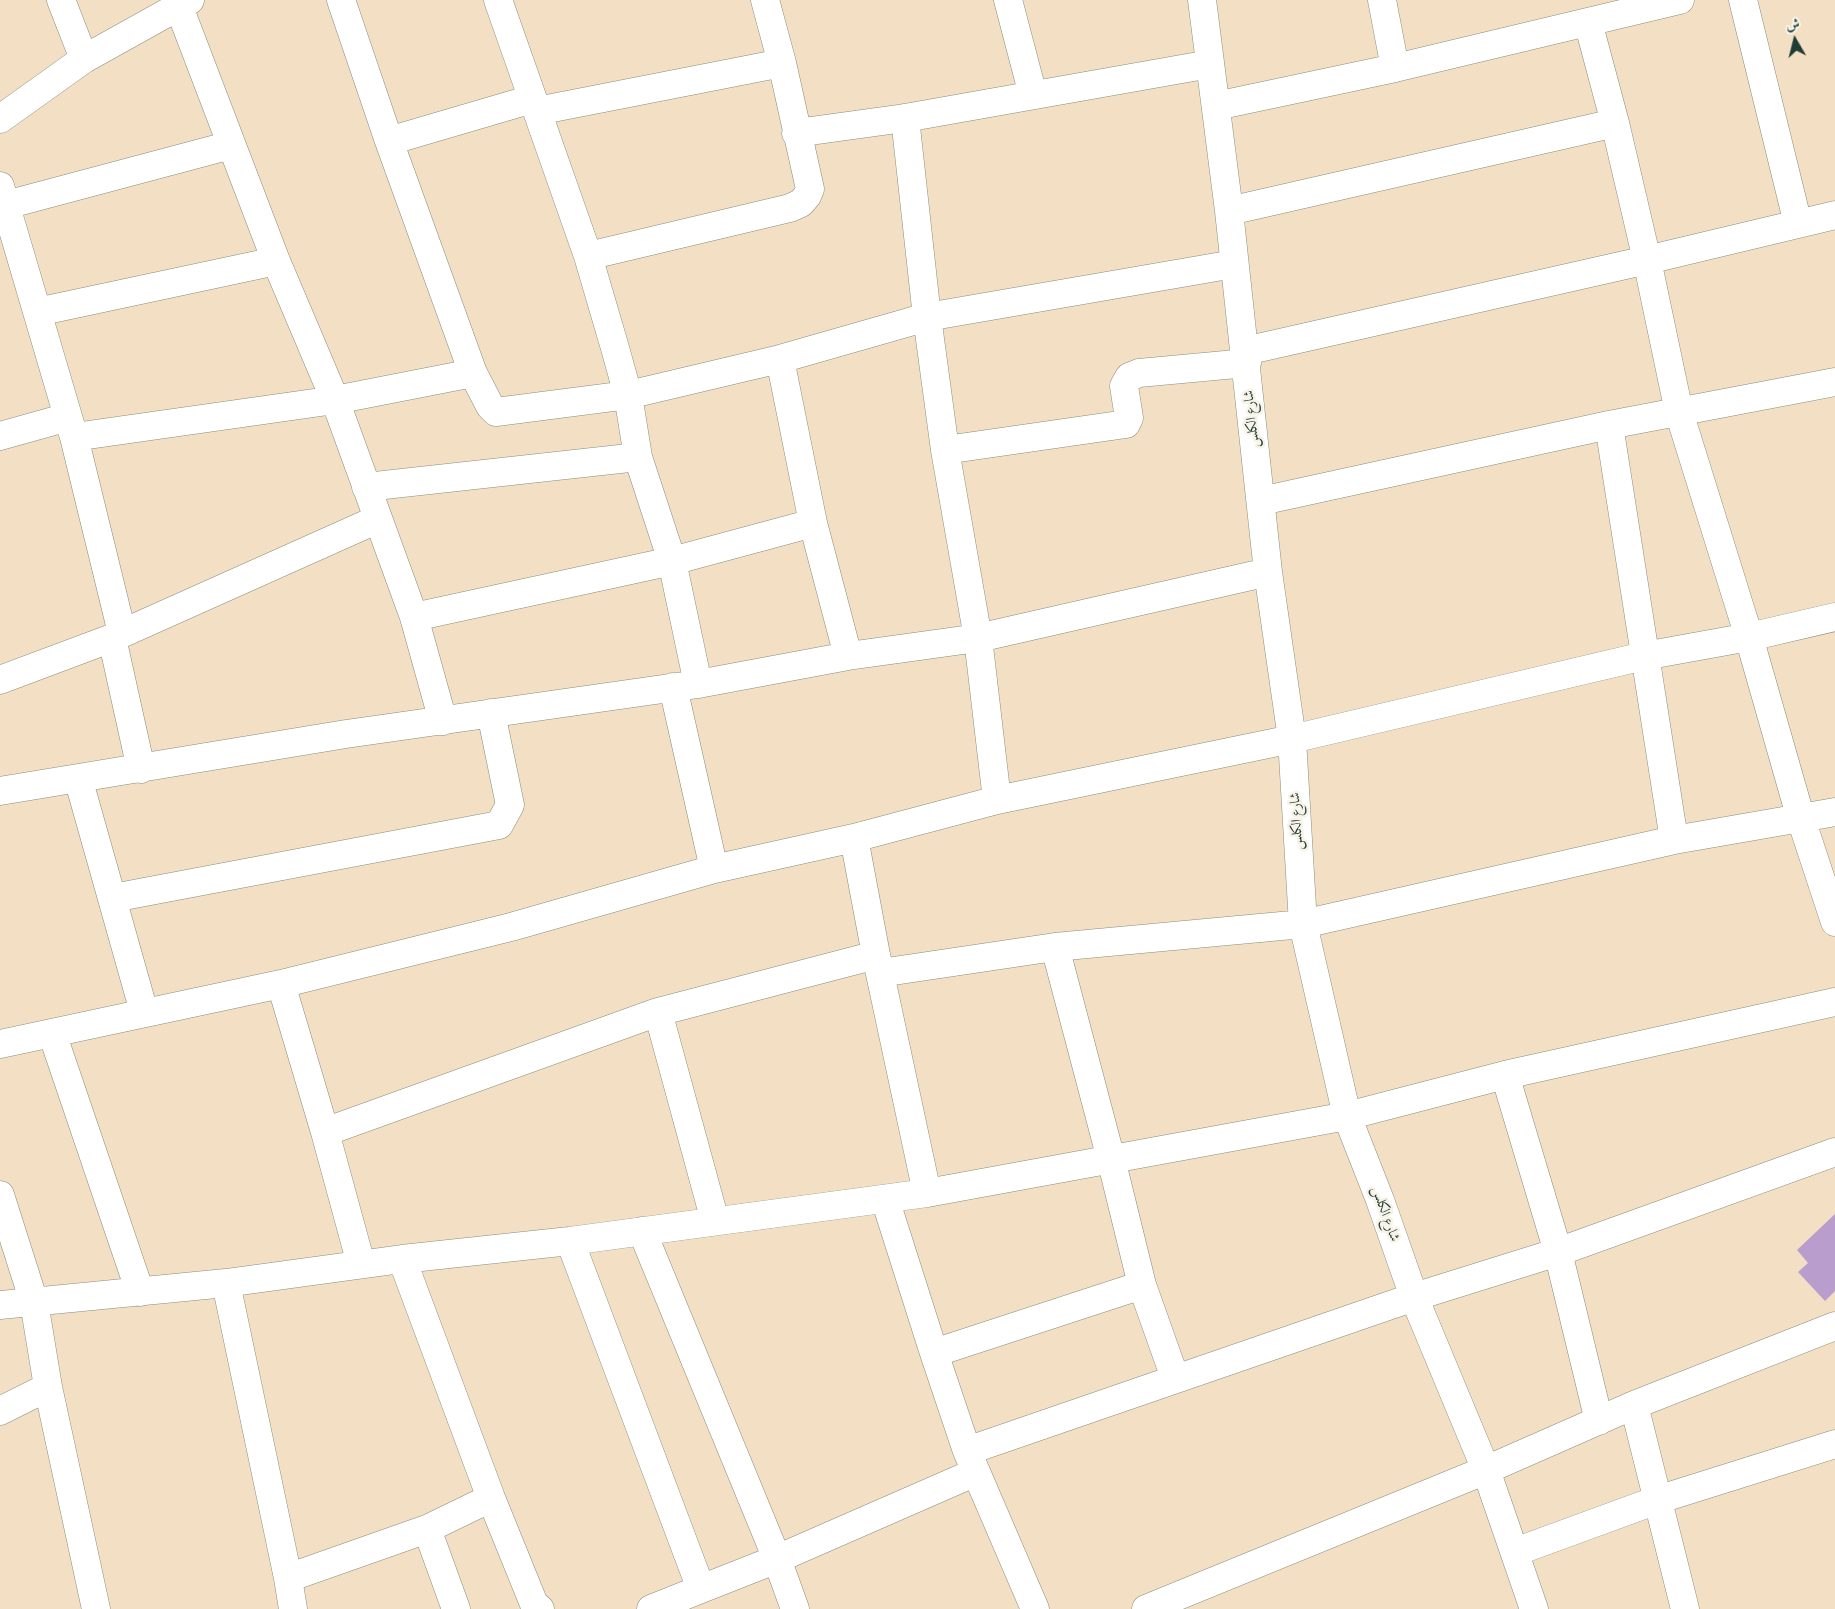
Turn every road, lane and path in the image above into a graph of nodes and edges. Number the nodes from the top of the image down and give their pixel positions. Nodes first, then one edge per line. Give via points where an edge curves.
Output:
1 (60, 0) edge
2 (341, 0) edge
3 (498, 0) edge
4 (765, 0) edge
5 (1008, 0) edge
6 (1202, 0) edge
7 (1382, 0) edge
8 (1680, 0) edge
9 (1743, 0) edge
10 (184, 3) edge
11 (1640, 4) edge
12 (1588, 22) junction
13 (84, 60) junction
14 (782, 63) junction
15 (1210, 64) junction
16 (1396, 68) junction
17 (1033, 95) junction
18 (534, 105) junction
19 (1216, 106) junction
20 (0, 118) edge
21 (905, 118) junction
22 (1615, 123) junction
23 (796, 133) junction
24 (389, 140) junction
25 (231, 145) junction
26 (3, 196) edge
27 (1230, 211) junction
28 (1835, 215) edge
29 (1798, 224) junction
30 (588, 256) junction
31 (1647, 260) junction
32 (276, 261) junction
33 (1234, 264) junction
34 (37, 312) junction
35 (927, 317) junction
36 (1246, 357) junction
37 (780, 359) junction
38 (473, 373) junction
39 (1835, 382) edge
40 (628, 395) junction
41 (334, 400) junction
42 (1679, 412) junction
43 (1609, 425) junction
44 (71, 427) junction
45 (0, 436) edge
46 (945, 450) junction
47 (638, 457) junction
48 (366, 486) junction
49 (1260, 501) junction
50 (378, 519) junction
51 (813, 523) junction
52 (672, 560) junction
53 (1268, 572) junction
54 (414, 617) junction
55 (1835, 618) edge
56 (117, 635) junction
57 (1749, 637) junction
58 (978, 638) junction
59 (848, 656) junction
60 (1644, 656) junction
61 (0, 680) edge
62 (685, 686) junction
63 (491, 713) junction
64 (443, 722) junction
65 (1292, 739) junction
66 (141, 769) junction
67 (78, 778) junction
68 (0, 791) edge
69 (997, 800) junction
70 (1835, 812) edge
71 (1801, 818) junction
72 (854, 838) junction
73 (1674, 840) junction
74 (714, 869) junction
75 (113, 898) junction
76 (1835, 922) edge
77 (1303, 924) junction
78 (1055, 947) junction
79 (878, 964) junction
80 (281, 984) junction
81 (1835, 1002) edge
82 (144, 1012) junction
83 (658, 1012) junction
84 (52, 1033) junction
85 (0, 1044) edge
86 (1505, 1075) junction
87 (1347, 1116) junction
88 (325, 1132) junction
89 (1835, 1152) edge
90 (1111, 1159) junction
91 (927, 1194) junction
92 (0, 1196) edge
93 (885, 1199) junction
94 (715, 1221) junction
95 (642, 1231) junction
96 (570, 1241) junction
97 (1558, 1252) junction
98 (402, 1259) junction
99 (361, 1264) junction
100 (226, 1283) junction
101 (1142, 1285) junction
102 (140, 1292) junction
103 (1414, 1297) junction
104 (34, 1302) junction
105 (0, 1306) edge
106 (1835, 1326) edge
107 (934, 1352) junction
108 (1175, 1378) junction
109 (48, 1387) junction
110 (1634, 1405) junction
111 (0, 1411) edge
112 (1600, 1420) junction
113 (1835, 1444) edge
114 (972, 1461) junction
115 (1486, 1470) junction
116 (491, 1498) junction
117 (1657, 1500) junction
118 (427, 1529) junction
119 (1515, 1552) junction
120 (777, 1559) junction
121 (288, 1578) junction
122 (701, 1589) junction
123 (1179, 1603) edge
124 (96, 1609) edge
125 (293, 1609) edge
126 (456, 1609) edge
127 (540, 1609) edge
128 (651, 1609) edge
129 (795, 1609) edge
130 (1035, 1609) edge
131 (1146, 1609) edge
132 (1534, 1609) edge
133 (1686, 1609) edge

1 - 13 street
2 - 24 street
3 - 18 street
4 - 14 street
5 - 17 street
6 - 15 street, شارع الكلس
7 - 16 street
8 - 11 street
9 - 29 street
10 - 13 street
10 - 25 street
11 - 12 street
12 - 16 street
12 - 22 street
13 - 20 street
14 - 18 street
14 - 23 street
15 - 17 street
15 - 19 street, شارع الكلس
16 - 19 street
17 - 21 street
18 - 24 street
18 - 30 street
19 - 27 street, شارع الكلس
21 - 23 street
21 - 35 street
22 - 27 street
22 - 31 street
23 - 30 street via 810,189 801,203
24 - 38 street
25 - 26 street
25 - 32 street
26 - 34 street
27 - 33 street, شارع الكلس
28 - 29 street
29 - 31 street
30 - 40 street
31 - 36 street
31 - 42 street
32 - 34 street
32 - 41 street
33 - 35 street
33 - 36 street, شارع الكلس
34 - 44 street
35 - 37 street
35 - 46 street
36 - 46 street via 1129,377 1124,386 1129,418 1126,424
36 - 49 street, شارع الكلس
37 - 40 street
37 - 51 street
38 - 40 street via 496,412
38 - 41 street
39 - 42 street
40 - 47 street
41 - 44 street
41 - 48 street
42 - 43 street
42 - 57 street
43 - 49 street
43 - 60 street
44 - 45 street
44 - 56 street
46 - 58 street
47 - 48 street
47 - 52 street
48 - 50 street
49 - 53 street, شارع الكلس
50 - 54 street
50 - 56 street
51 - 52 street
51 - 59 street
52 - 54 street
52 - 62 street
53 - 58 street
53 - 65 street, شارع الكلس
54 - 64 street
55 - 57 street
56 - 61 street
56 - 66 street
57 - 60 street
57 - 71 street
58 - 59 street
58 - 69 street
59 - 62 street
60 - 65 street
60 - 73 street
62 - 63 street
62 - 74 street
63 - 64 street
63 - 75 street via 510,805 499,825
64 - 66 street via 346,734
65 - 69 street
65 - 77 street, شارع الكلس
66 - 67 street
67 - 68 street
67 - 75 street
69 - 72 street
70 - 71 street
71 - 73 street
71 - 76 street
72 - 74 street
72 - 79 street
73 - 77 street
74 - 80 street via 511,927
75 - 82 street
77 - 78 street
77 - 87 street, شارع الكلس
78 - 79 street
78 - 90 street
79 - 83 street
79 - 91 street
80 - 82 street
80 - 88 street
81 - 86 street
82 - 84 street
83 - 88 street
83 - 94 street
84 - 85 street
84 - 102 street
86 - 87 street
86 - 97 street
87 - 90 street
87 - 103 street, شارع الكلس
88 - 99 street
89 - 97 street
90 - 91 street
90 - 101 street
91 - 93 street
92 - 104 street
93 - 94 street
93 - 107 street
94 - 95 street
95 - 96 street
95 - 120 street
96 - 98 street
96 - 122 street
97 - 103 street
97 - 112 street
98 - 99 street
98 - 116 street
99 - 100 street
100 - 102 street
100 - 121 street
101 - 107 street
101 - 108 street
102 - 104 street
103 - 108 street
103 - 115 street, شارع الكلس
104 - 105 street
104 - 109 street
106 - 110 street
107 - 114 street
108 - 114 street
109 - 111 street
109 - 124 street
110 - 112 street
110 - 117 street
112 - 115 street
113 - 117 street
114 - 120 street
114 - 130 street
115 - 119 street, شارع الكلس
115 - 123 street
116 - 118 street
116 - 127 street via 534,1604
117 - 119 street
117 - 133 street
118 - 121 street
118 - 126 street
119 - 132 street, شارع الكلس
120 - 122 street
120 - 129 street
121 - 125 street
122 - 128 street
123 - 131 street

